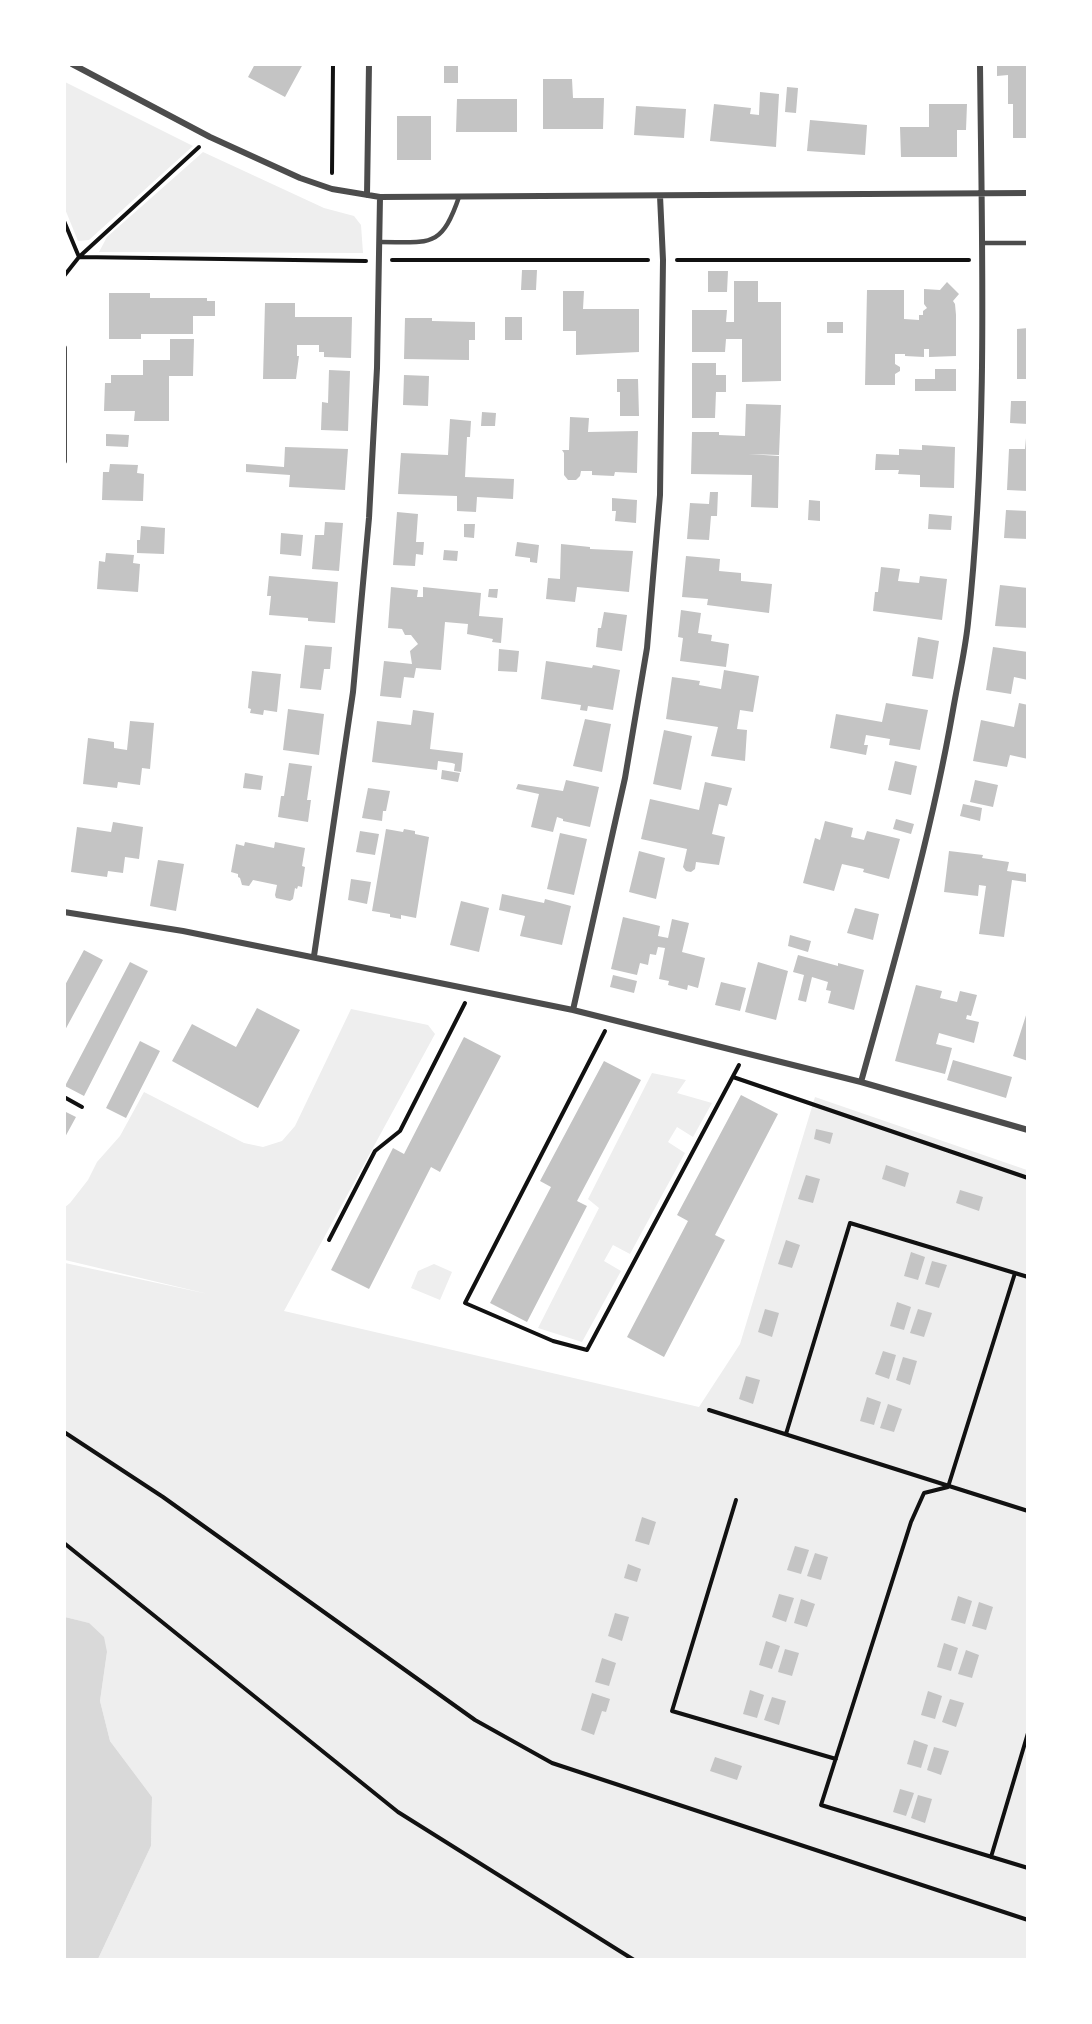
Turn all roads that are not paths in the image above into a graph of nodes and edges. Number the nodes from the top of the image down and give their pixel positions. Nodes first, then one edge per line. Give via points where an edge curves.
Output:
1 (72, 64) edge
2 (369, 64) edge
3 (980, 64) edge
4 (982, 193) junction
5 (1028, 193) edge
6 (367, 195) junction
7 (660, 196) junction
8 (380, 197) junction
9 (459, 197) junction
10 (380, 242) junction
11 (982, 243) junction
12 (1028, 243) edge
13 (64, 348) edge
14 (64, 461) edge
15 (64, 912) edge
16 (314, 956) junction
17 (573, 1010) junction
18 (861, 1082) junction
19 (1028, 1130) edge

1 - 6 street via 210,137 300,178
2 - 6 street
3 - 4 street
4 - 5 street
4 - 7 street
4 - 11 street
6 - 8 street
7 - 9 street
7 - 17 street via 660,495 647,648 625,778
8 - 9 street
8 - 10 street
9 - 10 lane via 451,221 435,238 427,242
10 - 16 street via 369,518 353,692
11 - 12 lane
11 - 18 street via 980,465 968,626 940,782
13 - 14 street
15 - 16 street
16 - 17 street
17 - 18 street
18 - 19 street

